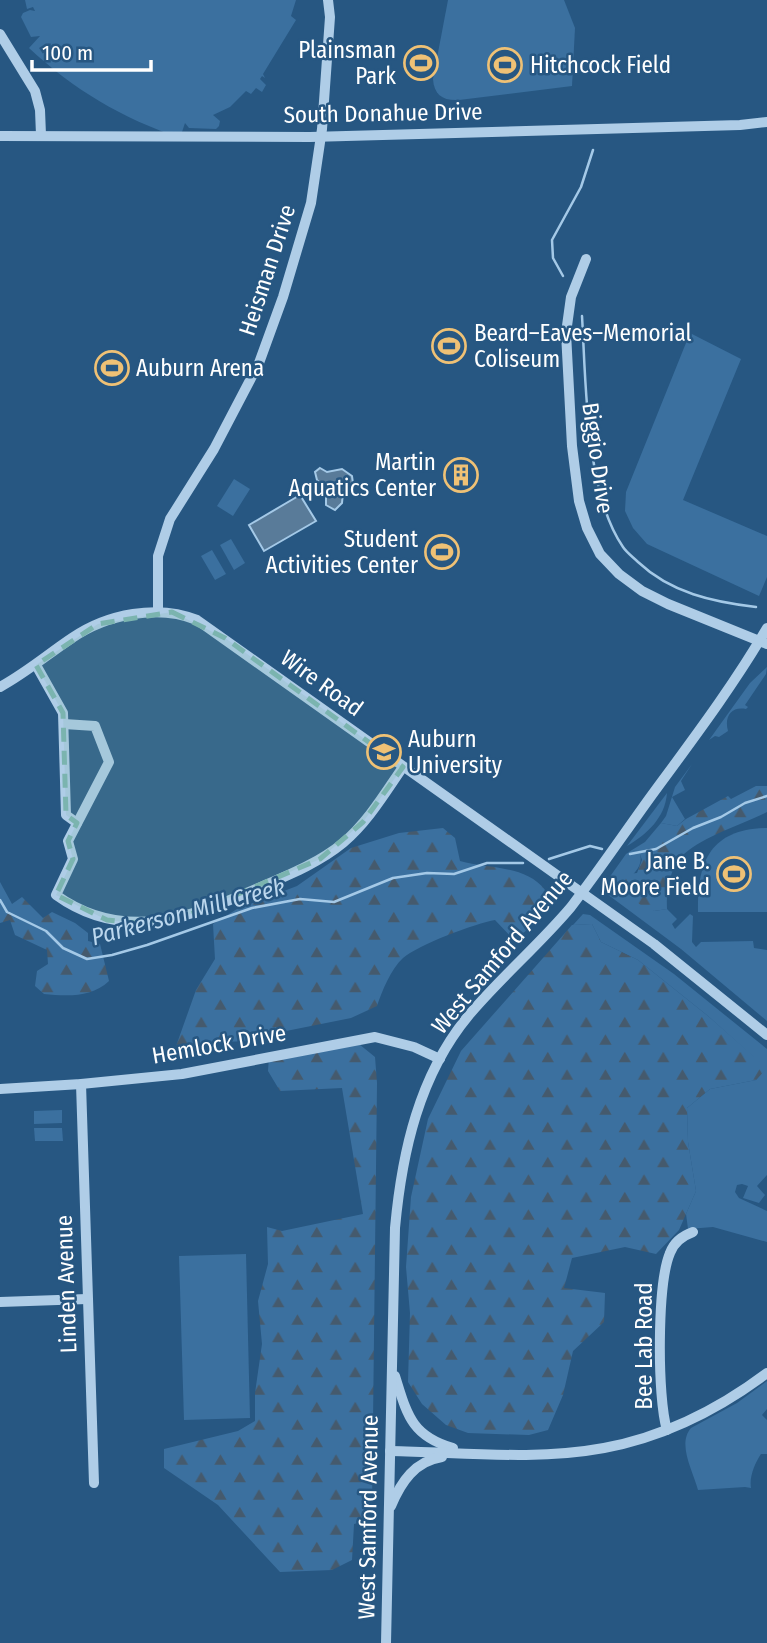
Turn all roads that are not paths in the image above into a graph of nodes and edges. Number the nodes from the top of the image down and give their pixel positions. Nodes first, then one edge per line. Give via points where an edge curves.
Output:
1 (328, 0) edge
2 (0, 34) edge
3 (767, 122) edge
4 (41, 135) junction
5 (0, 136) edge
6 (321, 137) junction
7 (586, 260) dead end
8 (158, 612) junction
9 (767, 628) edge
10 (763, 643) edge
11 (36, 665) junction
12 (0, 687) edge
13 (64, 724) junction
14 (402, 767) junction
15 (77, 823) junction
16 (581, 892) junction
17 (767, 1035) edge
18 (440, 1059) junction
19 (81, 1084) junction
20 (0, 1089) edge
21 (693, 1232) dead end
22 (88, 1298) junction
23 (0, 1302) edge
24 (393, 1368) junction
25 (767, 1373) edge
26 (667, 1430) junction
27 (390, 1451) junction
28 (466, 1452) junction
29 (94, 1483) dead end
30 (389, 1510) junction
31 (386, 1643) edge

1 - 6 street, Heisman Drive
2 - 4 street via 35,91
3 - 6 street, South Donahue Drive
4 - 5 street, South Donahue Drive
4 - 6 street, South Donahue Drive
6 - 8 street, Heisman Drive via 311,203 266,344 241,400 170,519 160,546
7 - 10 street, Biggio Drive via 571,297 566,333 572,446 587,528 600,554 642,591
8 - 11 street, Wire Road via 98,624
8 - 14 street, Wire Road via 184,615 213,630
9 - 10 street, West Samford Avenue
10 - 16 street, West Samford Avenue
11 - 12 street, Wire Road
11 - 13 street via 63,713
13 - 15 street via 66,815
13 - 15 street via 95,726 109,762
14 - 15 street via 363,822 320,859 225,903 164,921 107,920 56,895 73,859 68,841
14 - 16 street, Wire Road
16 - 17 street, Wire Road via 682,965
16 - 18 street, West Samford Avenue via 468,1017
18 - 19 street, Hemlock Drive via 375,1037 182,1074
18 - 24 street, West Samford Avenue via 417,1110 399,1183
19 - 20 street, Hemlock Drive
19 - 22 street, Linden Avenue
21 - 26 street, Bee Lab Road via 677,1241 670,1252 662,1296 662,1404
22 - 23 street
22 - 29 street, Linden Avenue
24 - 27 street, West Samford Avenue
24 - 28 street via 416,1429 428,1439
25 - 26 street via 720,1405
26 - 28 street via 584,1451
27 - 28 street
27 - 30 street, West Samford Avenue
28 - 30 street via 432,1459 416,1468 405,1478
30 - 31 street, West Samford Avenue

